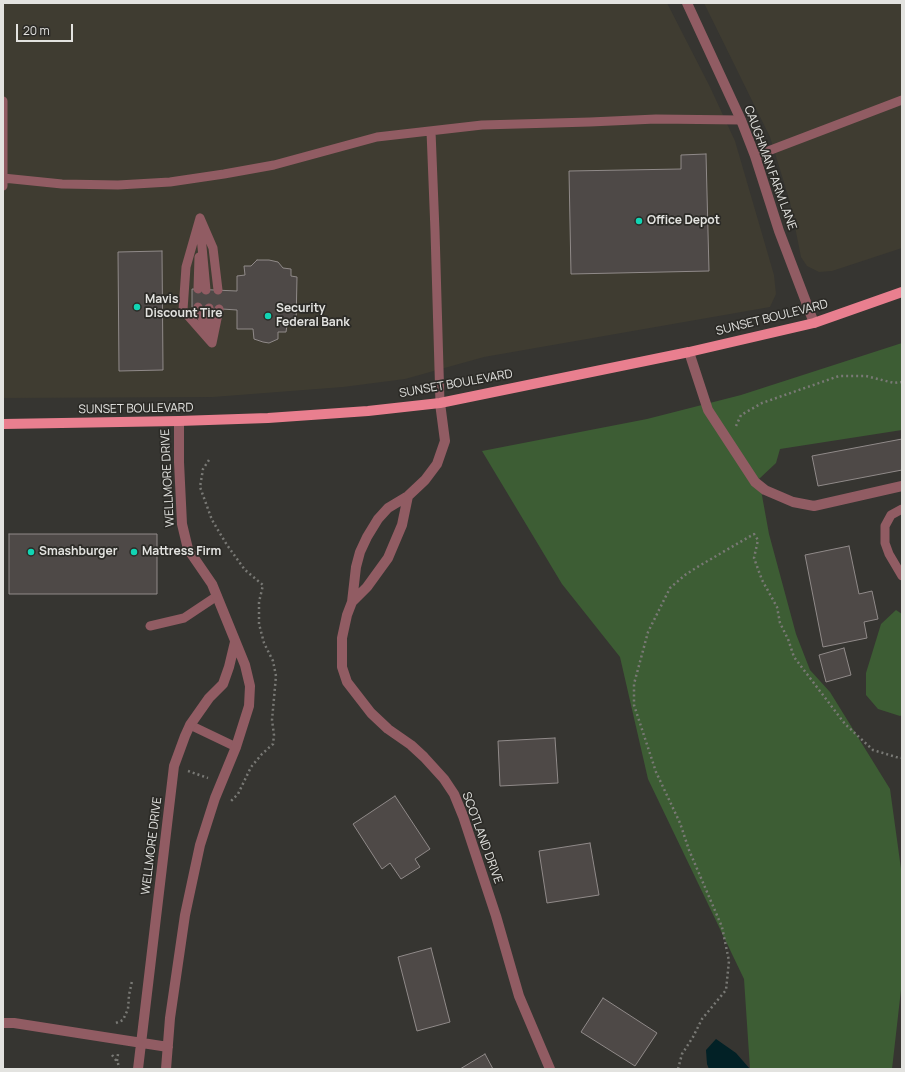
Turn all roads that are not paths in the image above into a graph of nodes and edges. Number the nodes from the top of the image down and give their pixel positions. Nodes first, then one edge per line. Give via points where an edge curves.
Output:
1 (687, 3) edge
2 (902, 100) edge
3 (3, 101) edge
4 (741, 120) junction
5 (431, 131) junction
6 (755, 156) junction
7 (3, 178) edge
8 (3, 186) edge
9 (200, 218) junction
10 (202, 290) dead end
11 (218, 290) dead end
12 (902, 292) edge
13 (198, 307) dead end
14 (209, 308) dead end
15 (219, 309) dead end
16 (814, 323) junction
17 (212, 343) junction
18 (690, 352) junction
19 (440, 403) junction
20 (179, 421) junction
21 (3, 424) edge
22 (902, 486) edge
23 (408, 496) junction
24 (902, 509) edge
25 (902, 576) edge
26 (217, 596) junction
27 (352, 602) junction
28 (150, 626) dead end
29 (236, 642) junction
30 (190, 725) junction
31 (236, 747) junction
32 (3, 1023) edge
33 (141, 1042) junction
34 (168, 1047) junction
35 (138, 1069) edge
36 (166, 1069) edge
37 (550, 1069) edge

1 - 4 street, CAUGHMAN FARM LANE
2 - 6 lane
3 - 7 lane
4 - 5 lane via 656,119 482,124
4 - 6 street, CAUGHMAN FARM LANE
5 - 7 lane via 377,137 274,165 170,182 118,185 62,184
5 - 19 lane
6 - 16 street, CAUGHMAN FARM LANE via 779,231
7 - 8 lane
9 - 10 lane
9 - 11 lane via 213,248
9 - 17 lane via 186,268 183,310
12 - 16 main road, SUNSET BOULEVARD
13 - 17 lane
14 - 17 lane
15 - 17 lane
16 - 18 main road, SUNSET BOULEVARD
18 - 19 main road, SUNSET BOULEVARD
18 - 22 street via 708,410 755,482 765,490 793,502 814,506
19 - 20 main road, SUNSET BOULEVARD via 368,412
19 - 23 street, SCOTLAND DRIVE via 445,441 437,464
20 - 21 main road, SUNSET BOULEVARD
20 - 26 street, WELLMORE DRIVE via 182,524 188,549 212,584
23 - 27 street, SCOTLAND DRIVE via 402,525 388,558 367,587
23 - 27 street, SCOTLAND DRIVE via 388,508 366,537 356,567
24 - 25 lane via 891,515 885,526 885,543
26 - 28 lane via 184,618
26 - 29 street, WELLMORE DRIVE
27 - 37 street, SCOTLAND DRIVE via 342,638 342,667 347,682 371,713 424,757 454,794 496,916 519,996
29 - 30 street, WELLMORE DRIVE via 223,684 209,698
29 - 31 street, WELLMORE DRIVE via 250,686 249,706
30 - 31 lane
30 - 33 street, WELLMORE DRIVE via 174,766
31 - 34 street, WELLMORE DRIVE via 200,845 185,915
32 - 33 street via 14,1022
33 - 34 street
33 - 35 street, WELLMORE DRIVE
34 - 36 street, WELLMORE DRIVE

